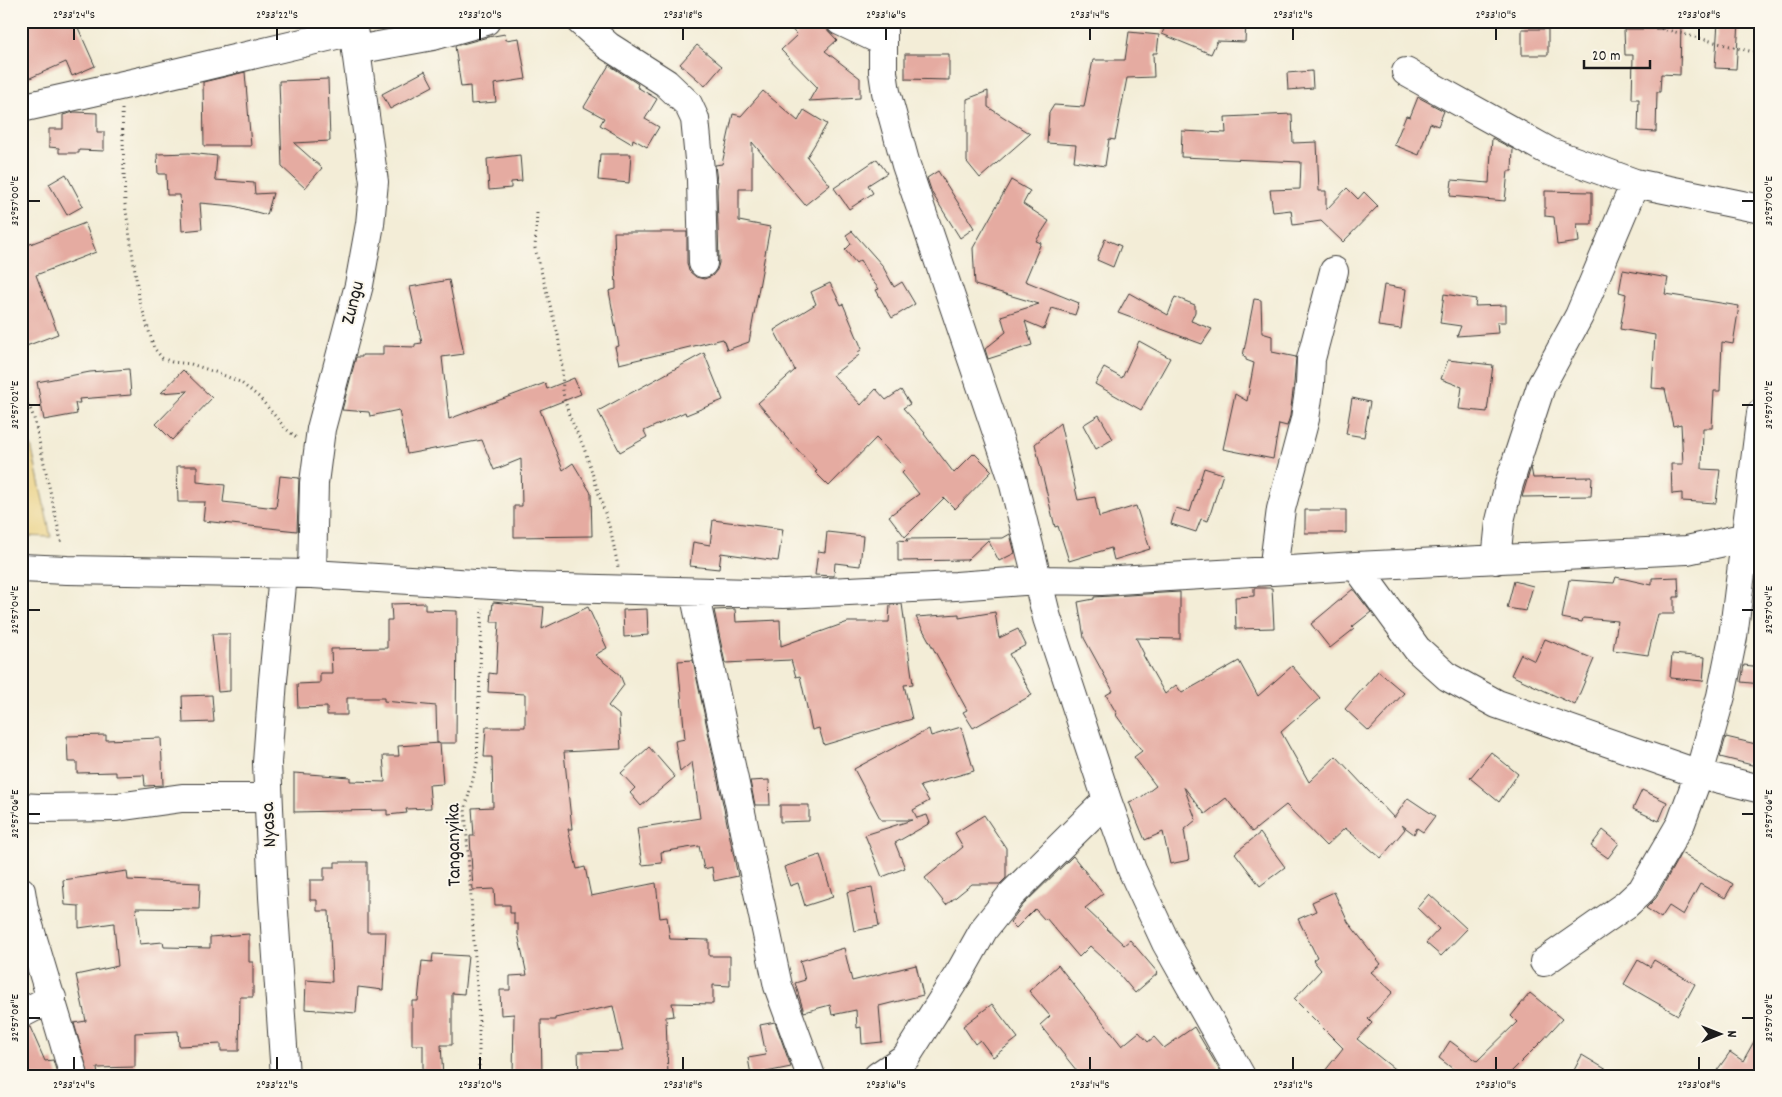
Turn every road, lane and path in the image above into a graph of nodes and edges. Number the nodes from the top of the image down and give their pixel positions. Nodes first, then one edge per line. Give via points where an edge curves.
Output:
1 (486, 21) edge
2 (580, 21) edge
3 (840, 21) edge
4 (1632, 21) edge
5 (882, 31) edge
6 (354, 34) edge
7 (1761, 54) edge
8 (1406, 72) dead end
9 (121, 86) junction
10 (21, 108) edge
11 (1635, 183) junction
12 (1761, 209) edge
13 (537, 213) dead end
14 (704, 263) dead end
15 (1334, 271) dead end
16 (21, 386) edge
17 (1761, 413) edge
18 (318, 452) junction
19 (1753, 536) edge
20 (1496, 560) junction
21 (1356, 566) junction
22 (21, 568) edge
23 (67, 570) junction
24 (1273, 571) junction
25 (283, 574) junction
26 (312, 574) junction
27 (1038, 580) junction
28 (483, 585) junction
29 (623, 589) junction
30 (694, 592) junction
31 (1699, 774) junction
32 (1761, 789) edge
33 (268, 798) junction
34 (1108, 800) junction
35 (21, 807) edge
36 (21, 890) edge
37 (1544, 962) dead end
38 (52, 998) junction
39 (21, 1014) edge
40 (74, 1076) edge
41 (285, 1076) edge
42 (479, 1076) edge
43 (811, 1076) edge
44 (878, 1076) edge
45 (1241, 1076) edge

1 - 6 street via 432,36
2 - 14 street via 608,46 666,83 688,104 695,119 698,139
3 - 5 street
4 - 7 path
5 - 27 street via 886,92 906,165 1012,477
6 - 9 street
6 - 18 street, Zungu via 374,182 359,285 321,429
8 - 11 street via 1550,152
9 - 10 street
9 - 18 path via 125,204 139,298 154,348 162,358 172,362 218,372 240,382 259,397 286,429
11 - 12 street
11 - 20 street via 1579,316 1542,386 1509,484
13 - 29 path via 535,248 558,335 563,393 606,515
15 - 24 street via 1311,359 1305,419 1281,509
16 - 23 path via 34,418
17 - 19 street
18 - 26 street, Zungu
19 - 20 street via 1687,550
19 - 31 street via 1721,696
20 - 21 street
21 - 24 street
21 - 31 street via 1417,650 1448,677 1497,704
22 - 23 street
23 - 25 street
24 - 27 street via 1100,581
25 - 26 street
25 - 33 street, Nyasa via 267,763
26 - 28 street
27 - 30 street via 784,594
27 - 34 street via 1047,618
28 - 29 street
28 - 42 path, Tanganyika via 477,763 465,809 479,1018
29 - 30 street
30 - 43 street via 778,986
31 - 32 street
31 - 37 street via 1681,823 1642,890
33 - 35 street via 182,798 117,807
33 - 41 street, Nyasa
34 - 44 street via 984,928 906,1057
34 - 45 street via 1132,870 1166,943
36 - 38 street
38 - 39 street
38 - 40 street

